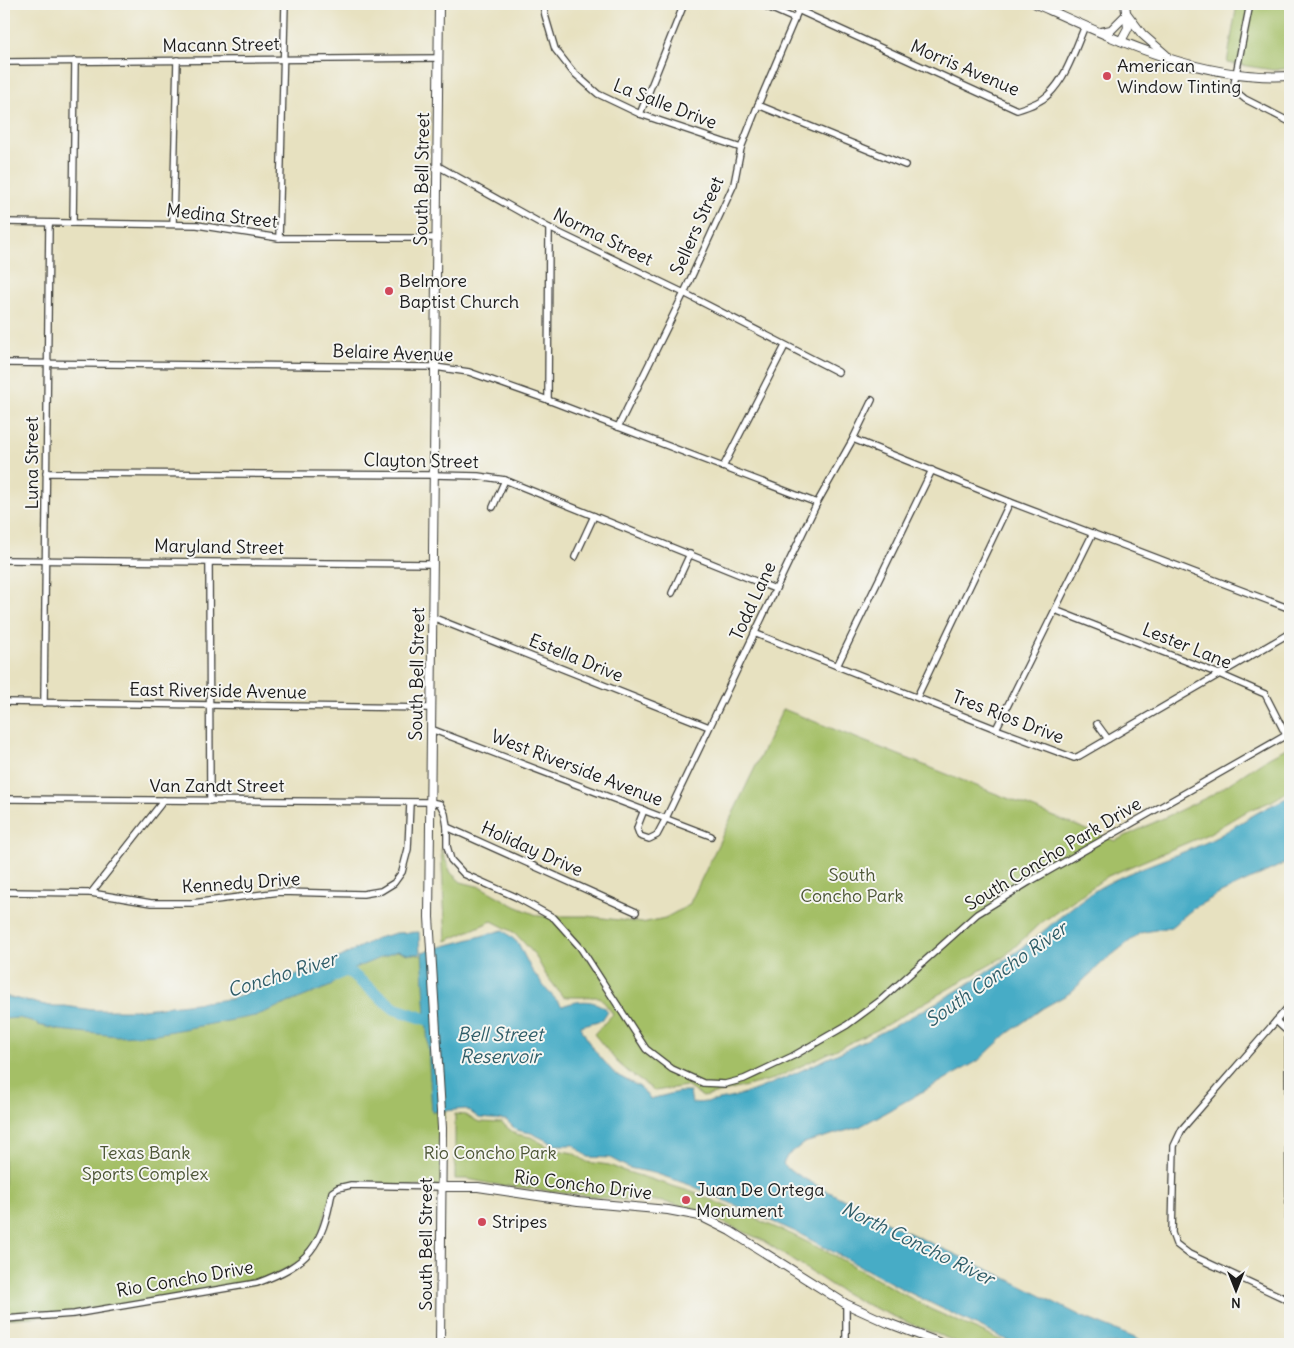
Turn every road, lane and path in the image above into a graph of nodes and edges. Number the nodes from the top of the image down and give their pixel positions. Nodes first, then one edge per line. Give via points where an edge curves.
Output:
1 (285, 4) edge
2 (439, 4) edge
3 (543, 4) edge
4 (684, 4) edge
5 (760, 4) edge
6 (1036, 4) edge
7 (1125, 4) edge
8 (1250, 4) edge
9 (799, 7) edge
10 (1127, 14) junction
11 (795, 19) junction
12 (1085, 26) junction
13 (1101, 32) junction
14 (1122, 41) junction
15 (439, 58) junction
16 (283, 59) junction
17 (177, 60) junction
18 (1172, 60) junction
19 (75, 61) junction
20 (4, 62) edge
21 (1235, 74) junction
22 (1290, 76) edge
23 (758, 104) junction
24 (640, 114) junction
25 (1290, 122) edge
26 (741, 148) junction
27 (905, 165) dead end
28 (438, 166) junction
29 (4, 222) edge
30 (49, 223) junction
31 (73, 223) junction
32 (173, 224) junction
33 (549, 228) junction
34 (279, 238) junction
35 (437, 238) junction
36 (684, 293) junction
37 (785, 346) junction
38 (4, 363) edge
39 (48, 364) junction
40 (435, 367) junction
41 (838, 372) dead end
42 (548, 400) junction
43 (872, 400) dead end
44 (618, 427) junction
45 (853, 439) junction
46 (723, 467) junction
47 (932, 470) junction
48 (46, 473) junction
49 (434, 475) junction
50 (505, 480) junction
51 (1010, 502) junction
52 (817, 503) junction
53 (493, 508) dead end
54 (594, 516) junction
55 (1093, 534) junction
56 (690, 554) junction
57 (575, 558) dead end
58 (4, 560) edge
59 (47, 560) junction
60 (209, 563) junction
61 (433, 564) junction
62 (775, 589) junction
63 (672, 593) dead end
64 (1055, 610) junction
65 (1290, 611) edge
66 (432, 617) junction
67 (754, 633) junction
68 (1290, 633) edge
69 (837, 666) junction
70 (1219, 674) junction
71 (917, 697) junction
72 (4, 702) edge
73 (44, 703) junction
74 (209, 706) junction
75 (431, 708) junction
76 (1097, 724) dead end
77 (709, 727) junction
78 (431, 729) junction
79 (996, 729) junction
80 (1288, 734) edge
81 (1108, 739) junction
82 (4, 799) edge
83 (164, 800) junction
84 (210, 800) junction
85 (410, 802) junction
86 (430, 802) junction
87 (644, 810) junction
88 (666, 818) junction
89 (447, 827) junction
90 (711, 836) dead end
91 (4, 892) edge
92 (91, 893) junction
93 (636, 912) dead end
94 (1290, 1005) edge
95 (1276, 1021) junction
96 (1289, 1032) edge
97 (441, 1187) junction
98 (1290, 1198) edge
99 (1289, 1300) edge
100 (846, 1304) junction
101 (4, 1319) edge
102 (440, 1344) edge
103 (846, 1344) edge
104 (944, 1344) edge

1 - 16 street
2 - 15 main road, South Bell Street
3 - 24 street, La Salle Drive via 555,49 573,72 598,94
4 - 24 street
5 - 11 street
6 - 12 main road
7 - 10 main road
8 - 21 street
9 - 11 street, Sellers Street
9 - 12 street, Morris Avenue via 1017,110 1048,96 1061,79
10 - 13 main road via 1112,30
10 - 14 main road via 1128,28
10 - 18 main road via 1152,44
11 - 23 street, Sellers Street
12 - 13 main road
13 - 14 main road
14 - 18 main road
15 - 16 street, Macann Street
15 - 28 main road, South Bell Street
16 - 17 street, Macann Street
16 - 34 street
17 - 19 street, Macann Street
17 - 32 street
18 - 21 main road
19 - 20 street, Macann Street
19 - 31 street
21 - 22 main road
21 - 25 street via 1233,89 1245,99
23 - 26 street, Sellers Street
23 - 27 street
24 - 26 street, La Salle Drive
26 - 36 street, Sellers Street via 734,184
28 - 33 street, Norma Street
28 - 35 main road, South Bell Street
29 - 30 street, Medina Street
30 - 31 street, Medina Street
30 - 39 street, Luna Street
31 - 32 street, Medina Street
32 - 34 street, Medina Street
33 - 36 street, Norma Street
33 - 42 street
34 - 35 street, Medina Street
35 - 40 main road, South Bell Street
36 - 37 street, Norma Street
36 - 44 street, Sellers Street
37 - 41 street, Norma Street
37 - 46 street
38 - 39 street, Belaire Avenue
39 - 40 street, Belaire Avenue
39 - 48 street, Luna Street
40 - 42 street, Belaire Avenue via 469,372
40 - 49 main road, South Bell Street
42 - 44 street, Belaire Avenue
43 - 45 street, Todd Lane
44 - 46 street, Belaire Avenue
45 - 47 street
45 - 52 street, Todd Lane
46 - 52 street, Belaire Avenue
47 - 51 street
47 - 69 street
48 - 49 street, Clayton Street
48 - 59 street, Luna Street
49 - 50 street, Clayton Street
49 - 61 main road, South Bell Street
50 - 53 street
50 - 54 street, Clayton Street
51 - 55 street
51 - 71 street
52 - 62 street, Todd Lane
54 - 56 street, Clayton Street
54 - 57 street
55 - 64 street
55 - 65 street
56 - 62 street, Clayton Street
56 - 63 street
58 - 59 street, Maryland Street
59 - 60 street, Maryland Street
59 - 73 street, Luna Street
60 - 61 street, Maryland Street
60 - 74 street
61 - 66 main road, South Bell Street
62 - 67 street, Todd Lane
64 - 70 street, Lester Lane
64 - 79 street
66 - 75 main road, South Bell Street
66 - 77 street, Estella Drive
67 - 69 street, Tres Rios Drive
67 - 77 street, Todd Lane
68 - 70 street, Tres Rios Drive
69 - 71 street, Tres Rios Drive
70 - 80 street, Lester Lane via 1265,694
70 - 81 street, Tres Rios Drive
71 - 79 street, Tres Rios Drive
72 - 73 street, East Riverside Avenue
73 - 74 street, East Riverside Avenue
74 - 75 street, East Riverside Avenue
74 - 84 street
75 - 78 main road, South Bell Street
76 - 81 street
77 - 88 street, Todd Lane
78 - 86 main road, South Bell Street
78 - 87 street, West Riverside Avenue
79 - 81 street, Tres Rios Drive via 1074,758
80 - 89 street, South Concho Park Drive via 977,914 881,1000 847,1025 793,1056 744,1079 725,1084 703,1083 672,1069 646,1048 580,948 554,918 464,874 451,860
82 - 83 street, Van Zandt Street
83 - 84 street, Van Zandt Street
83 - 92 street
84 - 85 street, Van Zandt Street
85 - 86 street, Van Zandt Street
85 - 92 street, Kennedy Drive via 408,849 402,872 394,883 381,891 363,894 280,892 192,903 151,903
86 - 89 street via 440,804
86 - 97 main road, South Bell Street via 429,916 442,1128
87 - 88 street, West Riverside Avenue
87 - 88 street, Todd Lane via 637,828 640,836 649,839 657,835
88 - 90 street, West Riverside Avenue
89 - 93 street, Holiday Drive
91 - 92 street, Kennedy Drive
94 - 95 street
95 - 96 street
95 - 99 street via 1182,1129 1174,1146 1172,1233 1176,1244 1189,1254
96 - 98 street
97 - 100 main road, Rio Concho Drive via 478,1187 700,1216 730,1231
97 - 101 street, Rio Concho Drive via 352,1185 338,1188 332,1192 317,1243 301,1262 257,1283 74,1314
97 - 102 main road, South Bell Street
98 - 99 street
100 - 103 street
100 - 104 main road, Rio Concho Drive

